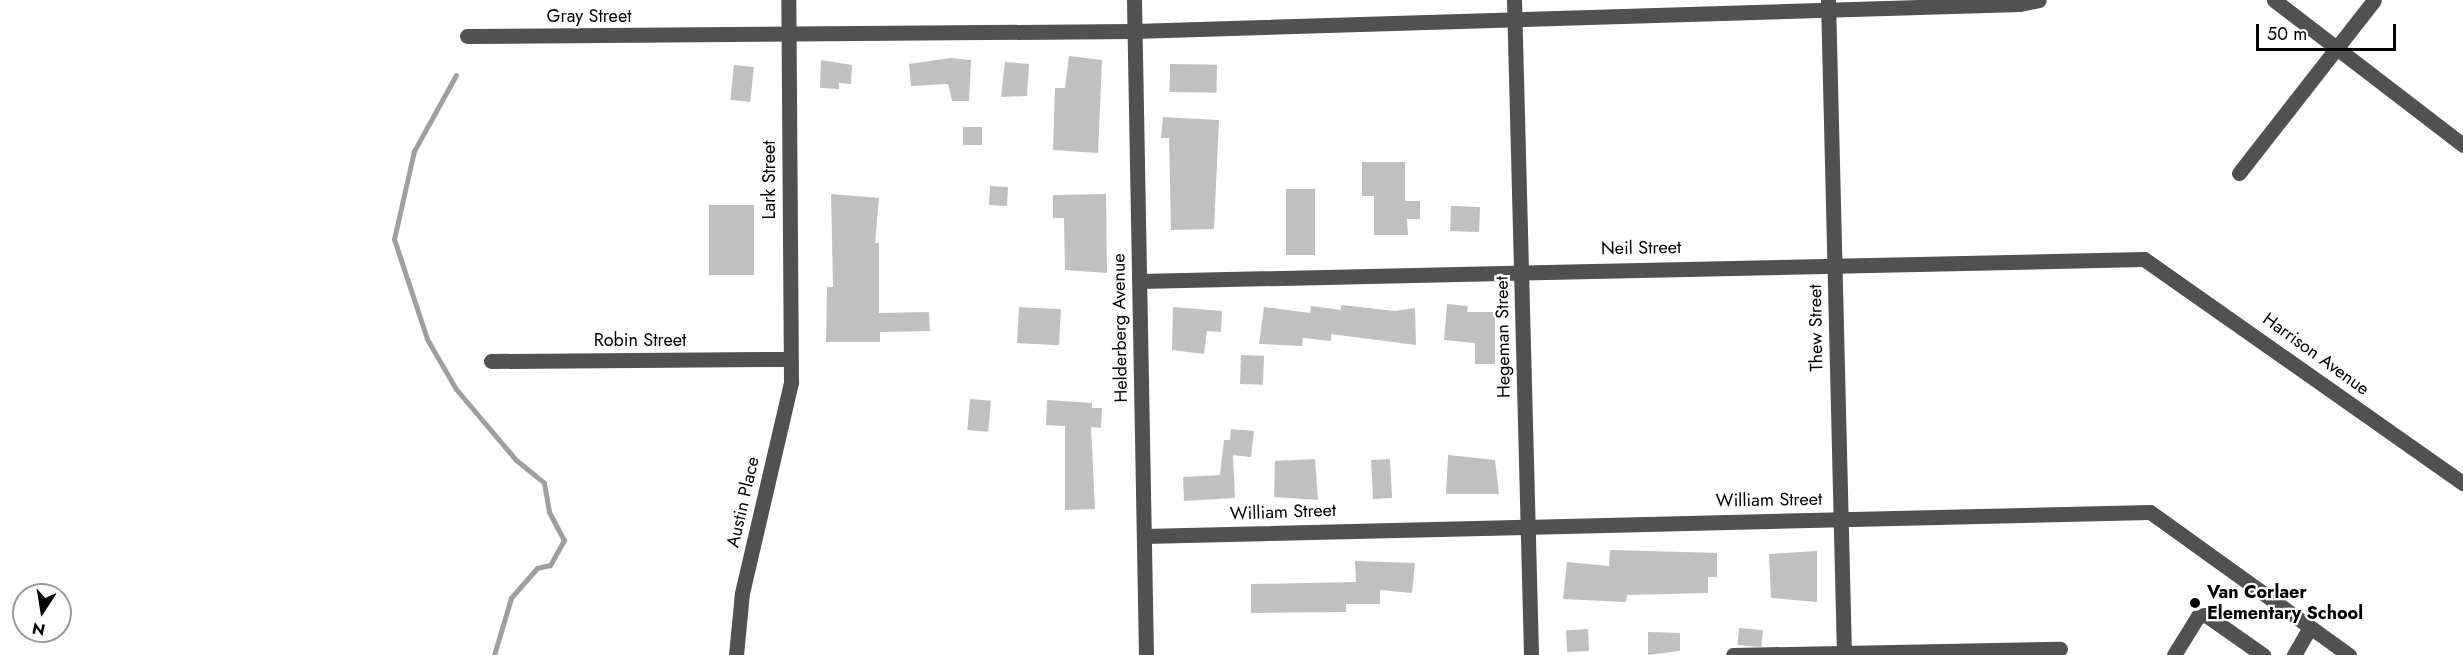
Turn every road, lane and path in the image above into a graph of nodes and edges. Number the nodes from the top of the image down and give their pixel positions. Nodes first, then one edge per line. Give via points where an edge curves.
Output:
1 (788, 0) edge
2 (1134, 0) edge
3 (1514, 0) edge
4 (2039, 0) edge
5 (2274, 0) edge
6 (2374, 0) edge
7 (1828, 5) edge
8 (1514, 19) junction
9 (1134, 31) junction
10 (788, 34) junction
11 (466, 36) dead end
12 (2336, 48) junction
13 (2463, 145) edge
14 (2239, 174) dead end
15 (2144, 259) joint
16 (1834, 263) junction
17 (1521, 271) junction
18 (1139, 281) junction
19 (789, 359) junction
20 (491, 361) dead end
21 (2463, 483) edge
22 (1841, 518) junction
23 (1527, 525) junction
24 (1144, 536) junction
25 (2310, 627) junction
26 (2060, 649) dead end
27 (1844, 653) edge
28 (736, 655) edge
29 (1146, 655) edge
30 (1531, 655) edge
31 (1733, 655) edge
32 (2174, 655) edge
33 (2263, 655) edge
34 (2294, 655) edge
35 (2349, 655) edge

1 - 10 street, Lark Street
2 - 9 street, Helderberg Avenue
3 - 8 street, Hegeman Street
4 - 7 street, Gray Street
5 - 12 street
6 - 12 street
7 - 8 street, Gray Street
7 - 16 street, Thew Street
8 - 9 street, Gray Street
8 - 17 street, Hegeman Street
9 - 10 street, Gray Street
9 - 18 street, Helderberg Avenue
10 - 11 street, Gray Street
10 - 19 street, Lark Street
12 - 13 street
12 - 14 street
15 - 16 street, Neil Street
15 - 21 street, Harrison Avenue
16 - 17 street, Neil Street
16 - 22 street, Thew Street
17 - 18 street, Neil Street
17 - 23 street, Hegeman Street
18 - 24 street, Helderberg Avenue
19 - 20 street, Robin Street
19 - 28 street, Austin Place via 791,382 742,593
22 - 23 street, William Street
22 - 25 street, William Street via 2150,512
22 - 27 street, Thew Street
23 - 24 street, William Street
23 - 30 street, Hegeman Street
24 - 29 street, Helderberg Avenue
25 - 34 street
25 - 35 street, William Street
26 - 27 street
27 - 31 street
32 - 33 street via 2198,616 2206,615

